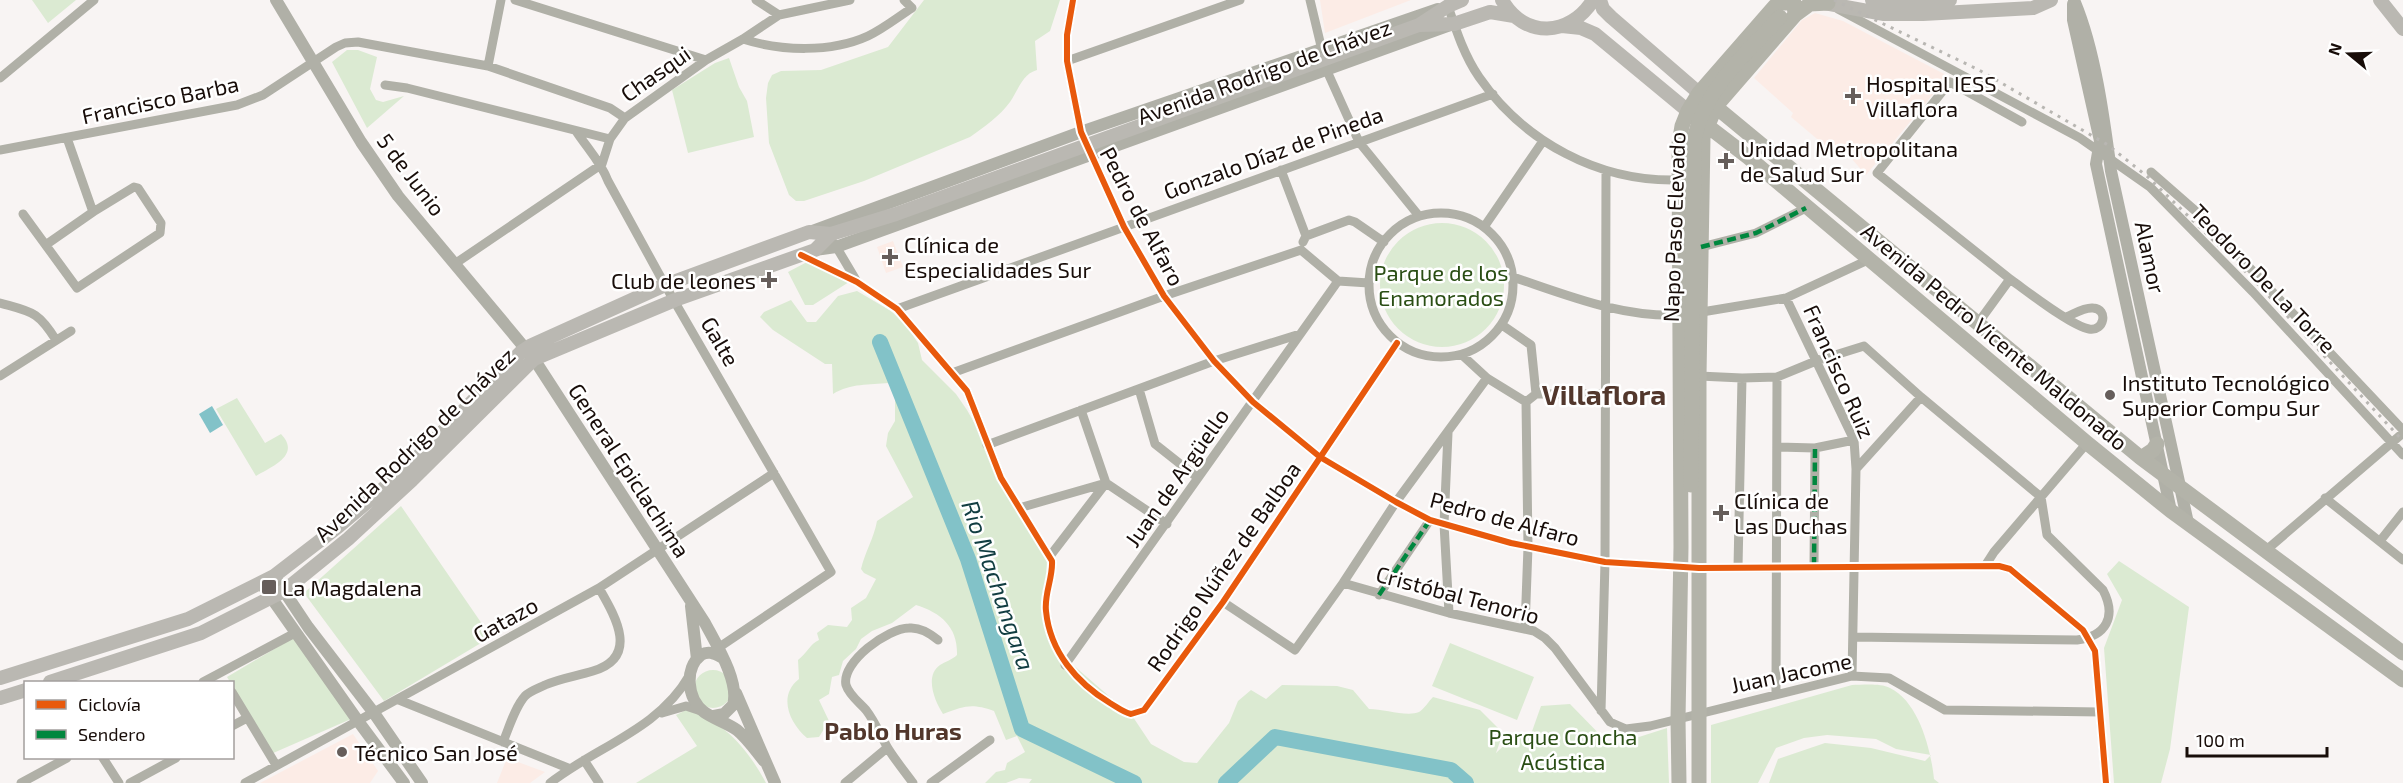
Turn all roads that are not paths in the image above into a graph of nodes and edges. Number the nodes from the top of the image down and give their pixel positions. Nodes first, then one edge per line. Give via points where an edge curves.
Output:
1 (94, 0) edge
2 (276, 0) edge
3 (501, 0) edge
4 (515, 0) edge
5 (756, 0) edge
6 (904, 0) edge
7 (1073, 0) edge
8 (1240, 0) edge
9 (1310, 0) edge
10 (1462, 0) edge
11 (1502, 0) edge
12 (1593, 0) edge
13 (1600, 0) edge
14 (1810, 0) edge
15 (1872, 0) edge
16 (1950, 0) edge
17 (2051, 0) edge
18 (2074, 0) edge
19 (2380, 0) edge
20 (847, 1) edge
21 (1926, 1) edge
22 (1827, 3) junction
23 (1448, 6) junction
24 (1792, 8) edge
25 (779, 15) junction
26 (1514, 16) junction
27 (1454, 24) junction
28 (1419, 25) junction
29 (1562, 26) junction
30 (2403, 29) edge
31 (743, 39) junction
32 (706, 60) junction
33 (1324, 60) junction
34 (1068, 61) junction
35 (314, 62) junction
36 (488, 66) junction
37 (0, 78) edge
38 (385, 85) dead end
39 (1699, 93) junction
40 (1493, 94) junction
41 (1716, 106) junction
42 (1688, 111) junction
43 (625, 118) junction
44 (2022, 122) dead end
45 (1707, 124) junction
46 (576, 131) junction
47 (67, 138) junction
48 (610, 139) junction
49 (1543, 141) junction
50 (1359, 142) junction
51 (1086, 144) junction
52 (0, 150) edge
53 (2104, 153) junction
54 (602, 164) junction
55 (1281, 170) junction
56 (1606, 171) junction
57 (2151, 172) dead end
58 (1678, 180) junction
59 (1806, 208) junction
60 (93, 212) junction
61 (23, 214) dead end
62 (1419, 216) junction
63 (1485, 226) junction
64 (1124, 227) junction
65 (809, 232) junction
66 (1306, 236) junction
67 (833, 241) junction
68 (1384, 242) junction
69 (47, 244) junction
70 (1701, 247) junction
71 (1301, 250) junction
72 (801, 255) junction
73 (1868, 260) junction
74 (456, 263) junction
75 (1514, 277) junction
76 (2010, 279) junction
77 (1338, 281) junction
78 (857, 282) junction
79 (1369, 283) junction
80 (665, 285) junction
81 (1164, 296) junction
82 (1786, 298) junction
83 (675, 300) junction
84 (0, 303) edge
85 (1606, 308) junction
86 (897, 309) junction
87 (1700, 313) junction
88 (1681, 315) junction
89 (2066, 317) dead end
90 (1978, 323) junction
91 (1502, 326) junction
92 (71, 331) dead end
93 (1300, 334) junction
94 (56, 340) junction
95 (1397, 343) junction
96 (530, 353) junction
97 (1462, 355) junction
98 (1214, 361) junction
99 (1816, 361) junction
100 (952, 373) junction
101 (0, 376) edge
102 (1700, 376) junction
103 (1777, 377) junction
104 (1487, 378) junction
105 (1742, 378) junction
106 (1139, 389) junction
107 (1536, 394) junction
108 (1604, 394) junction
109 (1921, 397) junction
110 (1253, 402) junction
111 (1526, 402) junction
112 (1081, 410) junction
113 (2403, 432) edge
114 (1448, 433) junction
115 (1854, 440) junction
116 (2087, 443) junction
117 (2392, 443) junction
118 (2157, 444) junction
119 (987, 445) junction
120 (1778, 447) junction
121 (1815, 448) junction
122 (2403, 455) edge
123 (1320, 457) junction
124 (2140, 458) junction
125 (1856, 469) junction
126 (774, 473) junction
127 (2164, 475) junction
128 (1198, 478) junction
129 (1106, 483) junction
130 (1691, 487) junction
131 (2181, 490) junction
132 (2041, 497) junction
133 (2325, 498) junction
134 (1396, 502) junction
135 (1019, 508) junction
136 (2171, 511) junction
137 (2403, 512) edge
138 (1430, 520) junction
139 (2188, 523) junction
140 (1167, 524) junction
141 (1444, 524) junction
142 (2380, 542) junction
143 (1698, 544) junction
144 (1528, 547) junction
145 (1681, 547) junction
146 (658, 551) junction
147 (2264, 552) junction
148 (1050, 556) junction
149 (2403, 560) edge
150 (1605, 562) junction
151 (1776, 566) junction
152 (1814, 566) junction
153 (1853, 566) junction
154 (1985, 566) junction
155 (1738, 567) junction
156 (1681, 568) junction
157 (1699, 568) junction
158 (274, 576) junction
159 (261, 583) junction
160 (1343, 584) junction
161 (599, 588) junction
162 (284, 591) junction
163 (1379, 595) junction
164 (270, 598) junction
165 (222, 602) junction
166 (1223, 602) junction
167 (691, 605) junction
168 (1449, 613) junction
169 (232, 618) junction
170 (1525, 628) junction
171 (295, 633) junction
172 (1853, 637) junction
173 (2088, 638) junction
174 (938, 640) dead end
175 (720, 653) junction
176 (2403, 653) edge
177 (697, 658) junction
178 (1065, 665) junction
179 (222, 672) junction
180 (689, 676) junction
181 (1852, 676) junction
182 (0, 678) edge
183 (2403, 680) edge
184 (56, 681) edge
185 (205, 681) edge
186 (226, 681) edge
187 (735, 689) junction
188 (24, 691) edge
189 (1776, 693) junction
190 (234, 695) edge
191 (0, 698) edge
192 (399, 700) junction
193 (1601, 711) junction
194 (2100, 712) junction
195 (374, 713) junction
196 (660, 713) junction
197 (1698, 713) junction
198 (709, 714) junction
199 (247, 718) junction
200 (1678, 719) junction
201 (358, 721) junction
202 (234, 725) edge
203 (990, 740) dead end
204 (503, 742) junction
205 (887, 748) junction
206 (65, 759) edge
207 (104, 759) edge
208 (174, 759) edge
209 (584, 760) junction
210 (765, 761) junction
211 (276, 765) junction
212 (568, 768) junction
213 (412, 770) junction
214 (21, 783) edge
215 (119, 783) edge
216 (130, 783) edge
217 (245, 783) edge
218 (404, 783) edge
219 (422, 783) edge
220 (550, 783) edge
221 (599, 783) edge
222 (775, 783) edge
223 (845, 783) edge
224 (913, 783) edge
225 (931, 783) edge
226 (1679, 783) edge
227 (1699, 783) edge
228 (2106, 783) edge

1 - 37 street
2 - 35 street, 5 de Junio
3 - 36 street
4 - 32 street
5 - 25 street
6 - 31 street via 912,8 868,36 836,45 768,46
7 - 34 street, Pedro de Alfaro via 1067,35
8 - 34 street
9 - 33 street
10 - 23 main road, Avenida Rodrigo de Chávez
11 - 26 main road
12 - 29 main road via 1580,16
13 - 39 main road, Avenida Pedro Vicente Maldonado via 1611,17
14 - 22 main road
15 - 21 main road
16 - 21 main road
17 - 22 main road via 2034,8 1923,14 1884,14
18 - 53 street, Alamor via 2073,20
19 - 30 main road
20 - 25 street
22 - 24 main road
22 - 53 street, Teodoro De La Torre
23 - 27 street
23 - 28 main road, Avenida Rodrigo de Chávez
23 - 33 street, Avenida Rodrigo de Chávez
24 - 39 main road via 1780,3 1775,6
24 - 41 main road
24 - 130 main road, Napo Paso Elevado, bridge via 1717,86 1702,110 1694,139
25 - 31 street, Chasqui
26 - 27 main road, Avenida Rodrigo de Chávez via 1490,12
26 - 29 main road, Avenida Pedro Vicente Maldonado via 1537,27
27 - 28 main road, Avenida Rodrigo de Chávez
27 - 33 street, Avenida Rodrigo de Chávez
27 - 40 street via 1470,61
28 - 33 main road, Avenida Rodrigo de Chávez
29 - 42 main road, Avenida Pedro Vicente Maldonado via 1595,34
31 - 32 street, Chasqui
32 - 43 street, Chasqui
33 - 50 street
33 - 51 main road, Avenida Rodrigo de Chávez
34 - 51 street, Pedro de Alfaro
35 - 36 street, Francisco Barba via 336,47 358,42
35 - 47 street, Francisco Barba via 263,95 237,105
35 - 74 street, 5 de Junio via 398,196
36 - 43 street, Francisco Barba via 610,108
38 - 46 street
39 - 41 main road, Avenida Pedro Vicente Maldonado
39 - 42 main road
40 - 49 street
40 - 50 street, Gonzalo Díaz de Pineda
41 - 45 main road
41 - 90 main road, Avenida Pedro Vicente Maldonado
42 - 45 main road, Avenida Pedro Vicente Maldonado
42 - 58 main road via 1679,144
43 - 48 street, Chasqui
44 - 76 street via 1950,82 1877,173
45 - 59 main road, Avenida Pedro Vicente Maldonado
45 - 70 main road via 1702,147
46 - 48 street
46 - 54 street, Galte
47 - 52 street, Francisco Barba
47 - 60 street
48 - 54 street, Chasqui
49 - 56 street
49 - 63 street
50 - 55 street, Gonzalo Díaz de Pineda
50 - 62 street
51 - 64 street, Pedro de Alfaro
51 - 65 street, Avenida Rodrigo de Chávez
51 - 67 main road, Avenida Rodrigo de Chávez
53 - 117 street, Teodoro De La Torre via 2150,187
53 - 118 street, Alamor via 2096,164
53 - 131 street, Alamor
54 - 74 street
54 - 80 street, Galte
55 - 64 street, Gonzalo Díaz de Pineda
55 - 66 street
56 - 58 street
56 - 85 street
57 - 113 street via 2199,214
58 - 88 main road
59 - 70 street via 1756,233
59 - 73 main road, Avenida Pedro Vicente Maldonado
60 - 69 street
60 - 69 street via 134,187 150,205 162,228 77,288
61 - 69 street
62 - 63 street via 1442,212 1464,216
62 - 68 street via 1399,226
63 - 75 street via 1499,240
64 - 81 street, Pedro de Alfaro
64 - 86 street, Gonzalo Díaz de Pineda
65 - 67 main road, Avenida Rodrigo de Chávez
65 - 80 main road, Avenida Rodrigo de Chávez
66 - 68 street via 1349,220
66 - 71 street
67 - 72 main road, Avenida Rodrigo de Chávez
67 - 78 street
68 - 79 street via 1373,261
70 - 87 main road
71 - 77 street
71 - 81 street
72 - 78 street
72 - 83 main road, Avenida Rodrigo de Chávez
73 - 82 street
73 - 116 main road, Avenida Pedro Vicente Maldonado
74 - 96 street, 5 de Junio
75 - 85 street
75 - 91 street via 1512,302
76 - 89 street
76 - 90 street
77 - 79 street
77 - 93 street, Juan de Argüello
78 - 86 street
79 - 95 street via 1372,306 1381,326
80 - 83 street, Galte
80 - 96 main road, Avenida Rodrigo de Chávez
81 - 98 street, Pedro de Alfaro
81 - 100 street
82 - 87 street
82 - 99 street, Francisco Ruiz
83 - 96 main road, Avenida Rodrigo de Chávez
83 - 126 street, Galte
84 - 94 street via 37,315
85 - 88 street via 1648,316
85 - 108 street
86 - 100 street
87 - 88 street
87 - 102 main road
88 - 145 main road
90 - 124 main road, Avenida Pedro Vicente Maldonado
91 - 97 street via 1484,344
91 - 107 street via 1531,345
92 - 94 street
93 - 98 street
93 - 110 street, Juan de Argüello
94 - 101 street
95 - 97 street via 1417,354 1439,358
95 - 123 street, Rodrigo Núñez de Balboa
96 - 146 street, General Epiclachima
96 - 158 main road, Avenida Rodrigo de Chávez via 404,471
96 - 162 main road, Avenida Rodrigo de Chávez via 412,480
97 - 104 street
98 - 106 street
98 - 110 street, Pedro de Alfaro
99 - 103 street
99 - 109 street via 1864,346
99 - 115 street, Francisco Ruiz
100 - 119 street via 967,391
102 - 105 street
102 - 143 main road
103 - 105 street
103 - 120 street
104 - 111 street
104 - 114 street
105 - 155 street
106 - 112 street
106 - 128 street via 1155,444
107 - 108 street
107 - 111 street
108 - 150 street
109 - 125 street
109 - 132 street
110 - 123 street, Pedro de Alfaro
110 - 128 street, Juan de Argüello
111 - 144 street
112 - 119 street
112 - 129 street
113 - 117 street
114 - 134 street
114 - 141 street
115 - 121 street
115 - 125 street, Francisco Ruiz
116 - 132 street
116 - 136 main road, Avenida Pedro Vicente Maldonado
117 - 122 street, Teodoro De La Torre
117 - 133 street
118 - 124 main road
118 - 127 street, Alamor
119 - 135 street via 1000,478
120 - 121 street
120 - 151 street
121 - 152 street
123 - 134 street, Pedro de Alfaro
123 - 166 street, Rodrigo Núñez de Balboa
124 - 127 main road, Avenida Pedro Vicente Maldonado
125 - 153 street, Francisco Ruiz
126 - 146 street, Gatazo
126 - 175 street, Galte via 831,572
127 - 131 main road, Avenida Pedro Vicente Maldonado
127 - 136 street, Alamor
128 - 140 street, Juan de Argüello
129 - 135 street
129 - 140 street
129 - 148 street
130 - 143 main road, Napo Paso Elevado
130 - 145 main road, Napo Paso Elevado
131 - 139 street, Alamor
131 - 147 main road, Avenida Pedro Vicente Maldonado
132 - 154 street
132 - 173 street via 2047,535 2103,590 2109,601 2105,625
133 - 142 street
133 - 147 street
134 - 138 street, Pedro de Alfaro
134 - 160 street
135 - 148 street
136 - 139 main road, Avenida Pedro Vicente Maldonado
137 - 142 street
138 - 141 street, Pedro de Alfaro
138 - 163 street
139 - 183 main road, Avenida Pedro Vicente Maldonado
140 - 178 street, Juan de Argüello
141 - 144 street, Pedro de Alfaro
141 - 168 street
142 - 149 street
143 - 157 main road
144 - 150 street, Pedro de Alfaro
144 - 170 street
145 - 156 main road
146 - 161 street, Gatazo
146 - 167 street, General Epiclachima
147 - 176 main road, Avenida Pedro Vicente Maldonado
148 - 178 street via 1046,613
150 - 156 street, Pedro de Alfaro
150 - 193 street
151 - 152 street, Pedro de Alfaro
151 - 155 street, Pedro de Alfaro
151 - 189 street
152 - 153 street, Pedro de Alfaro
153 - 154 street, Pedro de Alfaro
153 - 172 street, Francisco Ruiz
154 - 173 street, Pedro de Alfaro via 2010,569
155 - 157 street, Pedro de Alfaro
156 - 157 street, Pedro de Alfaro
156 - 200 main road
157 - 197 main road
158 - 159 main road, Avenida Rodrigo de Chávez
158 - 162 street
159 - 164 street
159 - 165 main road, Avenida Rodrigo de Chávez
160 - 163 street, Cristóbal Tenorio
160 - 166 street via 1295,650
161 - 192 street, Gatazo
161 - 204 street via 621,634 614,658 605,666 559,679 526,696
162 - 164 main road, Avenida Rodrigo de Chávez
162 - 195 street
163 - 168 street, Cristóbal Tenorio
164 - 169 main road, Avenida Rodrigo de Chávez
164 - 171 street
165 - 169 main road
165 - 182 main road, Avenida Rodrigo de Chávez via 188,619
166 - 178 street, Rodrigo Núñez de Balboa via 1144,710 1134,714 1092,692
167 - 175 street, General Epiclachima
167 - 177 street, General Epiclachima
168 - 170 street, Cristóbal Tenorio
169 - 184 main road, Avenida Rodrigo de Chávez via 201,633
170 - 193 street, Cristóbal Tenorio via 1550,642
171 - 179 street
171 - 201 street
172 - 173 street
172 - 181 street, Francisco Ruiz
173 - 194 street via 2095,651
174 - 205 street via 926,631 910,627 894,630 872,645 849,670 846,687 878,727
175 - 177 street via 705,653
175 - 187 street
177 - 180 street
179 - 185 street
179 - 186 street
180 - 196 street
180 - 198 street via 697,703
181 - 189 street, Juan Jacome
181 - 194 street, Juan Jacome via 1889,678 1945,710
187 - 198 street via 733,705 724,714
187 - 210 street
188 - 191 main road
189 - 197 street, Juan Jacome
190 - 199 street
192 - 195 street, Gatazo
192 - 204 street
193 - 200 street, Cristóbal Tenorio via 1610,722 1626,729
194 - 228 street
195 - 201 street, Gatazo
195 - 213 street
196 - 198 street via 687,706
196 - 209 street
197 - 200 street, Cristóbal Tenorio
197 - 227 main road
198 - 210 street via 739,731
199 - 202 street
199 - 211 street
200 - 226 main road
201 - 211 street, Gatazo
201 - 218 street
203 - 225 street
204 - 212 street
205 - 223 street
205 - 224 street
206 - 214 street
207 - 215 street
208 - 216 street
209 - 212 street
209 - 221 street
210 - 222 street
211 - 217 street, Gatazo
212 - 220 street
213 - 218 street
213 - 219 street

